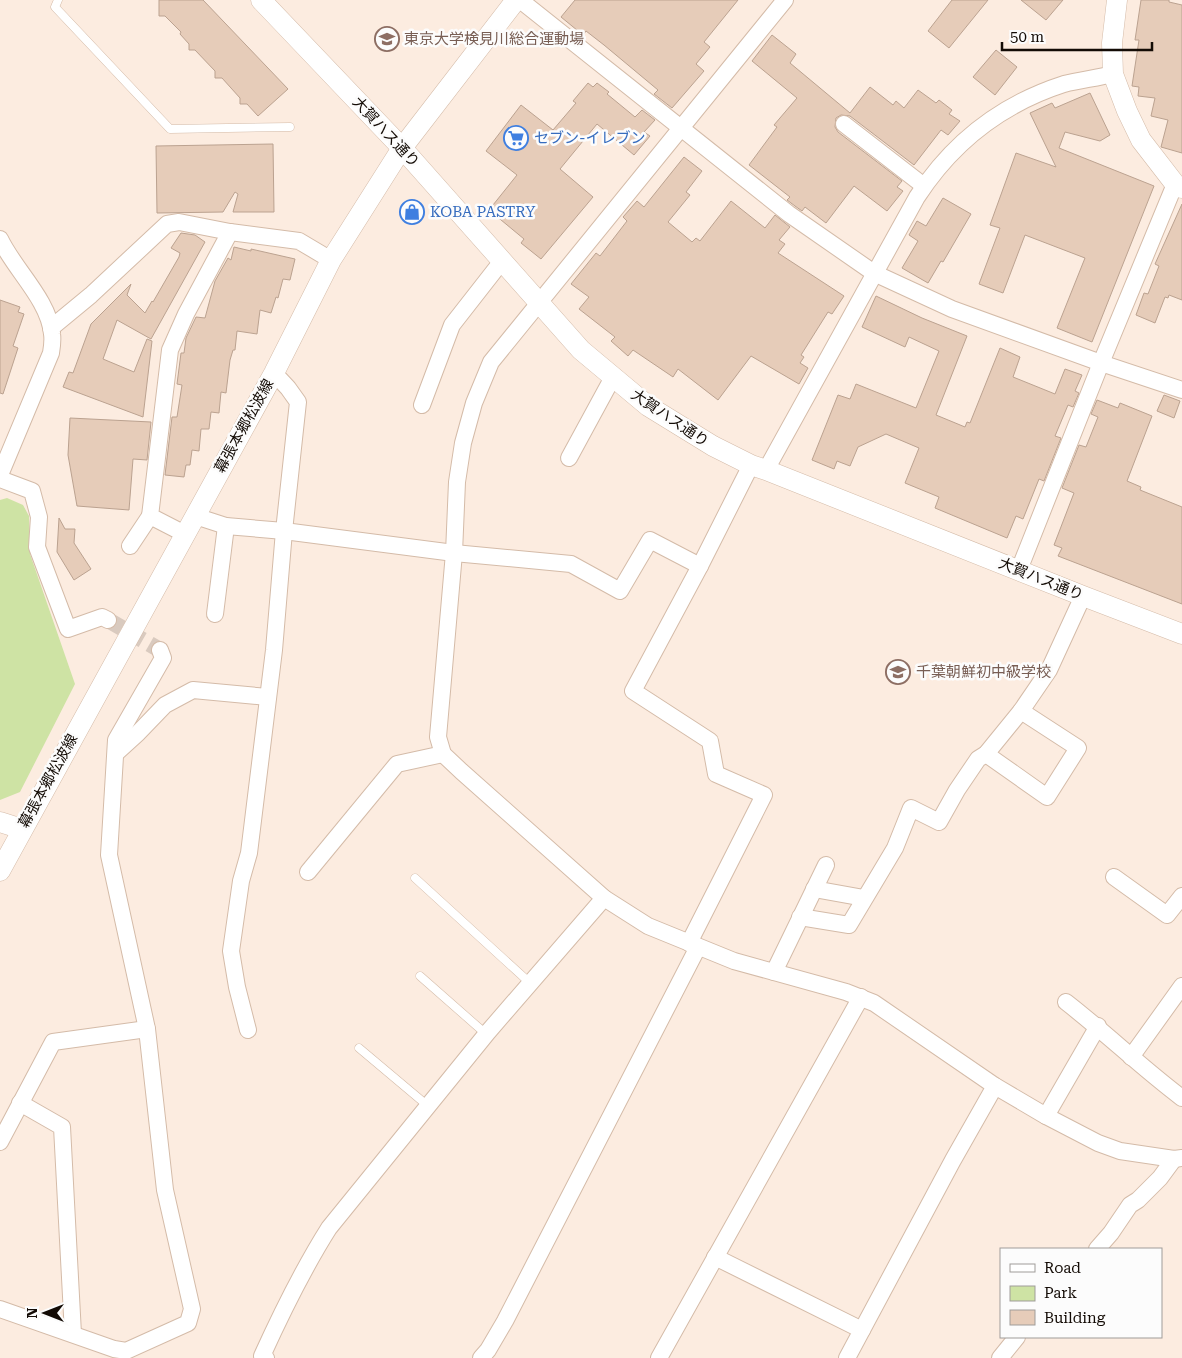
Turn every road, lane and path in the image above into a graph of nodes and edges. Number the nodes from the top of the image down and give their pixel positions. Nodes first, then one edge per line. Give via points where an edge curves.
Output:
1 (58, 0) edge
2 (261, 0) edge
3 (516, 0) edge
4 (520, 0) edge
5 (785, 0) edge
6 (1117, 0) edge
7 (1113, 74) junction
8 (844, 124) dead end
9 (290, 127) dead end
10 (682, 127) junction
11 (402, 148) junction
12 (1180, 184) edge
13 (924, 186) junction
14 (230, 232) junction
15 (1, 245) edge
16 (331, 260) junction
17 (502, 261) junction
18 (874, 273) junction
19 (539, 303) junction
20 (51, 328) junction
21 (1101, 363) junction
22 (274, 372) junction
23 (613, 377) junction
24 (1182, 390) edge
25 (422, 405) dead end
26 (569, 458) dead end
27 (759, 468) junction
28 (0, 475) edge
29 (0, 479) edge
30 (150, 516) junction
31 (190, 525) junction
32 (226, 526) junction
33 (284, 531) junction
34 (130, 546) dead end
35 (454, 553) junction
36 (700, 566) junction
37 (1020, 570) junction
38 (1083, 596) junction
39 (215, 614) dead end
40 (108, 620) tunnel mouth
41 (1182, 634) edge
42 (160, 650) dead end
43 (268, 697) junction
44 (1022, 711) junction
45 (116, 753) junction
46 (443, 754) junction
47 (986, 754) junction
48 (0, 822) edge
49 (22, 829) junction
50 (826, 865) dead end
51 (0, 871) edge
52 (308, 872) dead end
53 (1114, 877) dead end
54 (415, 878) dead end
55 (814, 890) junction
56 (1182, 896) edge
57 (604, 898) junction
58 (864, 898) junction
59 (800, 917) junction
60 (693, 945) junction
61 (774, 972) junction
62 (420, 976) dead end
63 (530, 983) junction
64 (1182, 986) edge
65 (860, 997) junction
66 (1066, 1002) dead end
67 (1098, 1026) junction
68 (147, 1029) junction
69 (248, 1030) dead end
70 (486, 1034) junction
71 (359, 1048) dead end
72 (1131, 1056) junction
73 (995, 1086) junction
74 (1181, 1094) edge
75 (20, 1103) junction
76 (428, 1106) junction
77 (1046, 1116) junction
78 (0, 1142) edge
79 (1178, 1158) edge
80 (1098, 1248) edge
81 (715, 1257) junction
82 (0, 1308) edge
83 (862, 1330) junction
84 (73, 1334) junction
85 (1016, 1338) edge
86 (266, 1358) edge
87 (481, 1358) edge
88 (659, 1358) edge
89 (847, 1358) edge
90 (1000, 1358) edge

1 - 9 lane via 55,6 170,129
2 - 11 street, 大賀ハス通り
3 - 11 street, 幕張本郷松波線
4 - 10 street
5 - 10 street
6 - 7 street via 1112,42
7 - 12 street via 1141,140
7 - 13 street via 1064,84 1027,99 987,121 943,162
8 - 13 street
10 - 18 street via 789,214
10 - 19 street
11 - 16 street, 幕張本郷松波線
11 - 17 street, 大賀ハス通り
12 - 21 street
13 - 18 street
14 - 16 street via 299,241
14 - 20 street via 179,222 167,224
14 - 30 street via 170,350
15 - 20 street via 40,302
16 - 22 street, 幕張本郷松波線
17 - 19 street, 大賀ハス通り
17 - 25 street via 452,325
18 - 21 street via 952,309
18 - 27 street
19 - 23 street, 大賀ハス通り via 581,350
19 - 35 street via 491,362 474,403 457,482
20 - 28 street via 51,353
21 - 24 street
21 - 37 street
22 - 31 street, 幕張本郷松波線
22 - 33 street via 298,402
23 - 26 street
23 - 27 street, 大賀ハス通り via 648,406 713,446
27 - 36 street
27 - 37 street, 大賀ハス通り
29 - 40 street via 32,490 39,517 37,548 68,629 102,617
30 - 31 street
30 - 34 street
31 - 32 street
31 - 49 street, 幕張本郷松波線
32 - 33 street
32 - 39 street
33 - 35 street
33 - 43 street
35 - 36 street via 571,564 620,591 650,540
35 - 46 street via 438,737
36 - 60 street via 633,691 710,742 716,774 764,796
37 - 38 street, 大賀ハス通り
38 - 41 street, 大賀ハス通り
38 - 44 street via 1048,670
42 - 45 street via 163,658 116,740
43 - 45 street via 193,690 165,705
43 - 69 street via 249,853 241,881 232,951
44 - 47 street
44 - 47 street via 1078,748 1047,796
45 - 68 street via 109,855
46 - 52 street via 397,764
46 - 57 street
47 - 58 street via 978,759 939,822 911,808 895,848
48 - 49 street
49 - 51 street, 幕張本郷松波線
50 - 55 street
53 - 56 street via 1167,914
54 - 63 lane
55 - 58 street
55 - 59 street
57 - 60 street via 648,926
57 - 63 street
58 - 59 street via 849,925
59 - 61 street
60 - 61 street
60 - 87 street via 505,1321
61 - 65 street
62 - 70 lane
63 - 70 street
64 - 72 street
65 - 73 street via 874,1003
65 - 81 street
66 - 67 street
67 - 72 street
67 - 77 street
68 - 75 street via 54,1042
68 - 84 street via 165,1190 192,1309 188,1323 126,1350 114,1349
70 - 76 street
71 - 76 lane
72 - 74 street via 1160,1082
73 - 77 street
73 - 83 street
75 - 78 street
75 - 84 street via 62,1126
76 - 86 street via 329,1228 307,1262 262,1356
77 - 79 street via 1120,1151
79 - 80 street via 1130,1205
81 - 83 street
81 - 88 street
82 - 84 street
83 - 89 street
85 - 90 street

